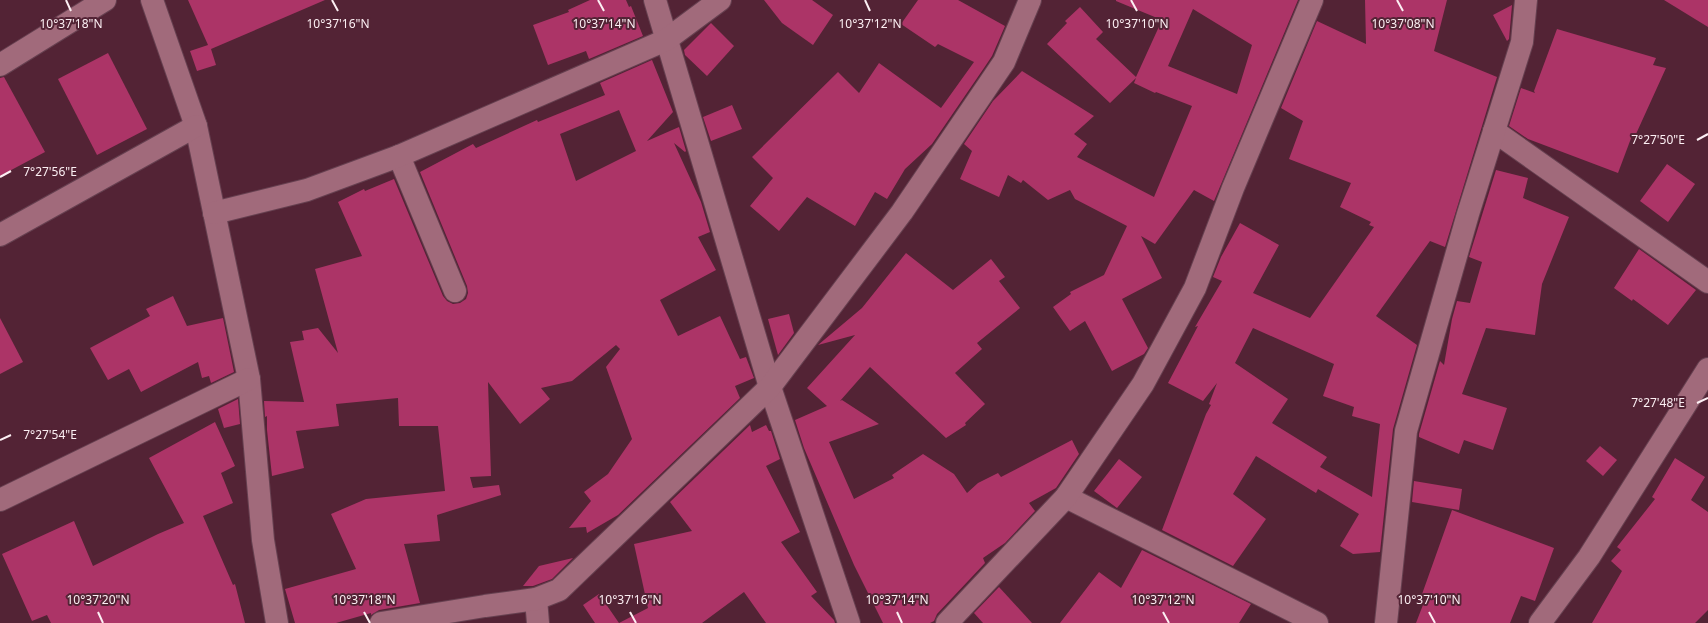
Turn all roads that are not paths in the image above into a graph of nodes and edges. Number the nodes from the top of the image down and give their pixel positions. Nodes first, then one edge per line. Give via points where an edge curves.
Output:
1 (106, 0) edge
2 (152, 0) edge
3 (655, 0) edge
4 (720, 0) edge
5 (1030, 0) edge
6 (1312, 0) edge
7 (1526, 0) edge
8 (666, 40) junction
9 (0, 65) edge
10 (196, 126) junction
11 (1494, 131) junction
12 (399, 156) junction
13 (214, 213) junction
14 (0, 234) edge
15 (1708, 282) edge
16 (455, 290) dead end
17 (1708, 369) edge
18 (249, 379) junction
19 (770, 387) junction
20 (1066, 497) junction
21 (0, 500) edge
22 (536, 599) junction
23 (276, 623) edge
24 (381, 623) edge
25 (538, 623) edge
26 (849, 623) edge
27 (947, 623) edge
28 (1317, 623) edge
29 (1386, 623) edge
30 (1540, 623) edge

1 - 9 street
2 - 10 street
3 - 8 street
4 - 8 street
5 - 19 street via 1004,62 902,212
6 - 20 street via 1195,288 1143,384
7 - 11 street via 1522,42
8 - 12 street
8 - 19 street
10 - 13 street
10 - 14 street
11 - 15 street
11 - 29 street via 1406,430
12 - 13 street via 307,190
12 - 16 street
13 - 18 street
17 - 30 street via 1589,557
18 - 21 street
18 - 23 street via 263,540
19 - 22 street via 559,590
19 - 26 street
20 - 27 street
20 - 28 street
22 - 24 street
22 - 25 street

